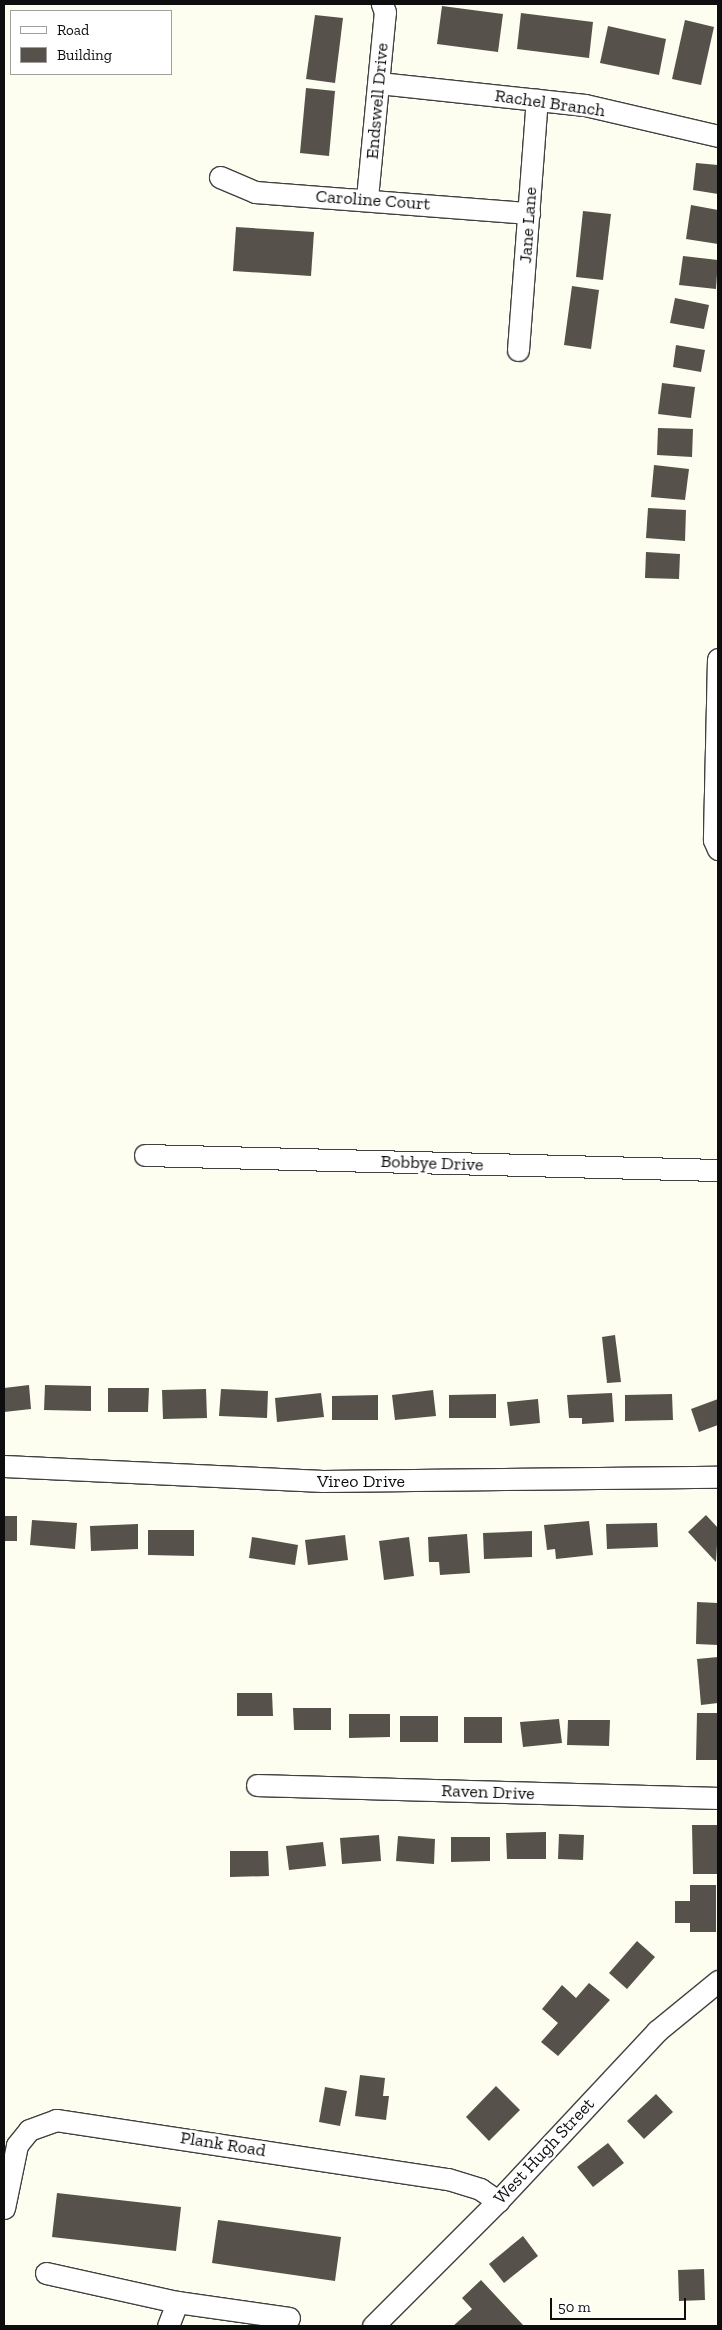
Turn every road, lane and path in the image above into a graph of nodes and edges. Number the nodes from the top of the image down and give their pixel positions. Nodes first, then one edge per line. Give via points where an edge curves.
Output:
1 (382, 4) edge
2 (379, 83) junction
3 (538, 100) junction
4 (718, 136) edge
5 (220, 177) dead end
6 (368, 198) junction
7 (528, 213) junction
8 (518, 350) dead end
9 (718, 659) edge
10 (718, 849) edge
11 (145, 1155) dead end
12 (718, 1170) edge
13 (4, 1466) edge
14 (718, 1477) edge
15 (257, 1785) dead end
16 (718, 1798) edge
17 (718, 1981) edge
18 (498, 2201) junction
19 (4, 2208) edge
20 (46, 2273) dead end
21 (177, 2302) junction
22 (290, 2318) dead end
23 (168, 2326) edge
24 (373, 2326) edge

1 - 2 street, Endswell Drive via 385,12
2 - 3 street, Rachel Branch
2 - 6 street, Endswell Drive
3 - 4 street, Rachel Branch via 585,105
3 - 7 street, Jane Lane
5 - 6 street, Caroline Court via 255,192
6 - 7 street, Caroline Court
7 - 8 street, Jane Lane
9 - 10 street via 714,840
11 - 12 street, Bobbye Drive
13 - 14 street, Vireo Drive via 323,1481
15 - 16 street, Raven Drive
17 - 18 street, West Hugh Street via 657,2031
18 - 19 street, Plank Road via 480,2189 448,2179 56,2120 29,2130 16,2145
18 - 24 street, West Hugh Street
20 - 21 street
21 - 22 street
21 - 23 street

